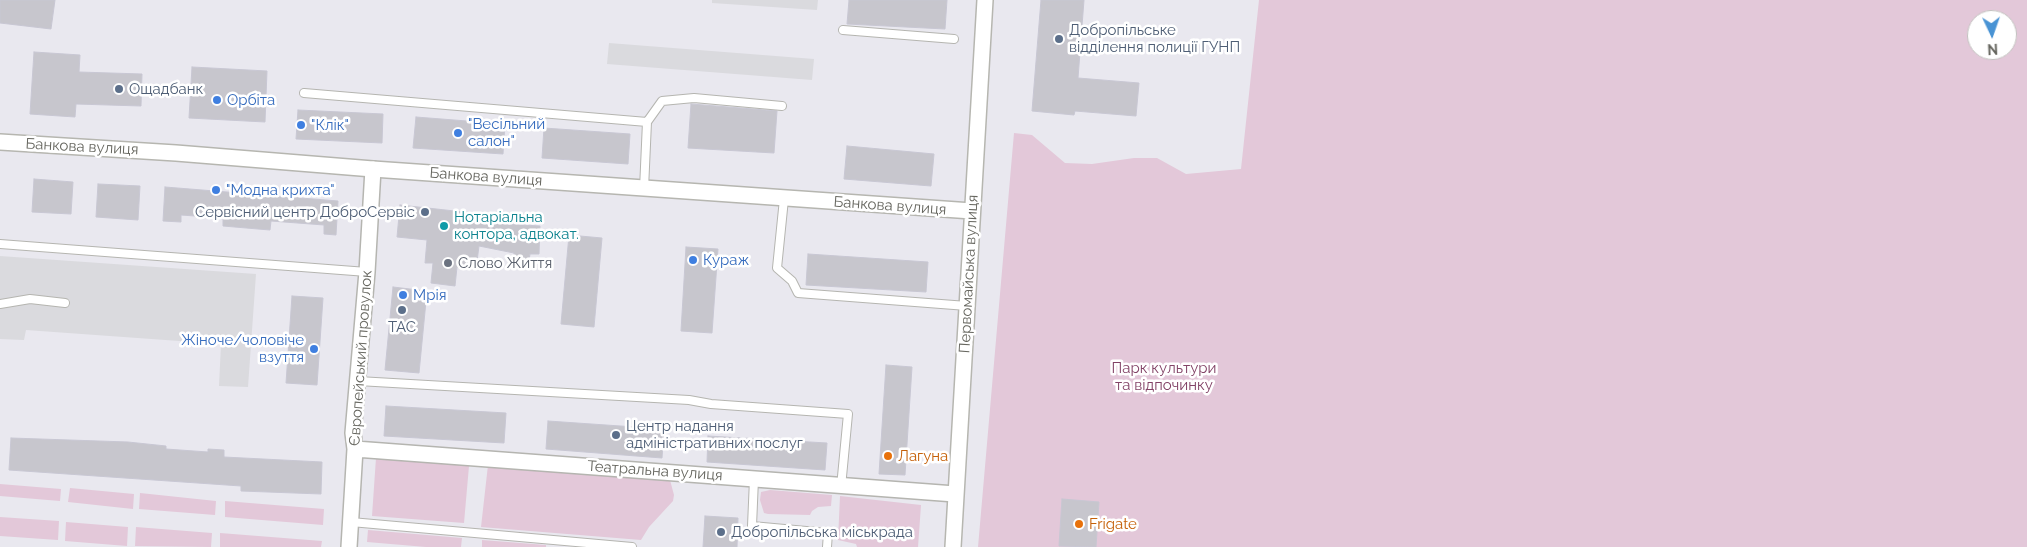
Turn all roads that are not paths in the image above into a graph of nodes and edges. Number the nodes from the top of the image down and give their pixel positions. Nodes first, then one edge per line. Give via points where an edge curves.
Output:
1 (985, 0) edge
2 (843, 30) dead end
3 (954, 39) dead end
4 (304, 93) dead end
5 (782, 106) dead end
6 (647, 122) junction
7 (0, 142) edge
8 (373, 169) junction
9 (644, 189) junction
10 (784, 199) junction
11 (972, 211) junction
12 (0, 244) edge
13 (367, 272) junction
14 (65, 303) dead end
15 (0, 304) edge
16 (967, 306) junction
17 (358, 381) junction
18 (356, 449) junction
19 (754, 479) junction
20 (841, 487) junction
21 (955, 494) junction
22 (351, 522) junction
23 (349, 547) edge
24 (632, 547) edge
25 (827, 547) edge
26 (953, 547) edge

1 - 11 street, Первомайська вулиця
2 - 3 lane
4 - 6 lane
5 - 6 lane via 677,98 662,100
6 - 9 lane
7 - 8 street, Банкова вулиця
8 - 9 street, Банкова вулиця
8 - 13 street, Європейський провулок
9 - 10 street, Банкова вулиця
10 - 11 street, Банкова вулиця
10 - 16 lane via 777,268 792,281 798,293
11 - 16 street, Первомайська вулиця
12 - 13 lane
13 - 17 street, Європейський провулок
14 - 15 lane via 30,299
16 - 21 street, Первомайська вулиця
17 - 18 street, Європейський провулок via 353,433
17 - 20 lane via 689,400 848,414
18 - 19 street, Театральна вулиця
18 - 22 street, Європейський провулок
19 - 20 street, Театральна вулиця
19 - 25 lane via 752,526 828,533
20 - 21 street, Театральна вулиця
21 - 26 street, Первомайська вулиця
22 - 23 street, Європейський провулок
22 - 24 lane

